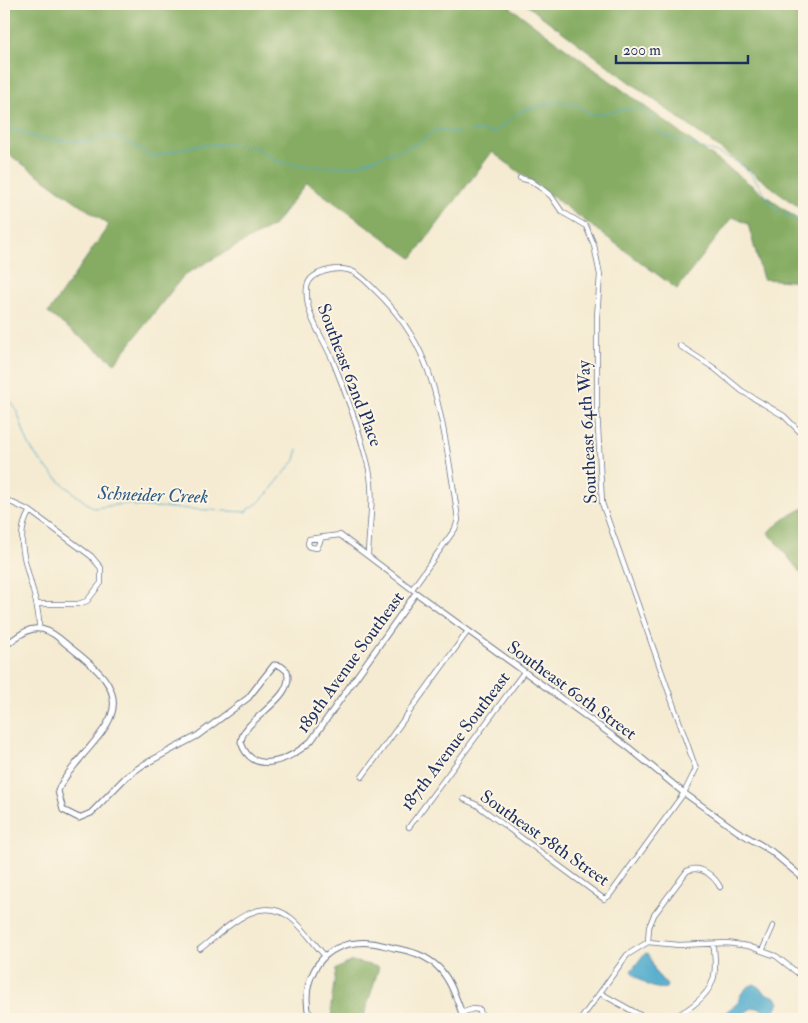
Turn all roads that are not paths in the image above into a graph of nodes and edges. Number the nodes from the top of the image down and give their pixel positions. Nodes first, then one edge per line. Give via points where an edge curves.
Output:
1 (520, 178) dead end
2 (307, 294) joint
3 (680, 346) dead end
4 (804, 436) edge
5 (4, 499) edge
6 (30, 511) junction
7 (321, 539) dead end
8 (368, 555) junction
9 (414, 591) junction
10 (38, 604) junction
11 (39, 629) junction
12 (468, 631) junction
13 (4, 647) edge
14 (524, 672) junction
15 (362, 778) dead end
16 (684, 793) junction
17 (464, 798) dead end
18 (409, 827) dead end
19 (803, 876) edge
20 (720, 887) dead end
21 (609, 896) joint
22 (773, 926) dead end
23 (648, 942) junction
24 (714, 944) junction
25 (200, 949) dead end
26 (763, 949) junction
27 (325, 956) junction
28 (804, 976) edge
29 (600, 993) junction
30 (462, 1017) edge
31 (310, 1019) edge
32 (477, 1019) edge
33 (581, 1019) edge
34 (647, 1019) edge
35 (668, 1019) edge

1 - 16 street, Southeast 64th Way via 541,188 562,212 586,226 594,245 600,275 597,409 602,502 696,764 695,775
2 - 8 street, Southeast 62nd Place via 310,314 332,359 367,462 372,506
2 - 9 street, 189th Avenue Southeast via 309,282 319,273 350,269 392,308 432,375 458,520
3 - 4 street via 742,391 784,416
5 - 6 street
6 - 10 street via 22,523 21,542
6 - 10 street via 91,556 101,568 101,583 87,601
7 - 8 street, Southeast 60th Street via 340,535
8 - 9 street, Southeast 60th Street
9 - 11 street, 189th Avenue Southeast via 304,748 291,757 277,762 262,761 250,756 242,746 242,734 269,709 289,679 285,668 274,665 248,698 197,736 126,777 88,816 76,818 66,812 59,800 59,787 111,717 114,701 110,688 92,666 49,631
9 - 12 street, Southeast 60th Street
10 - 11 street
11 - 13 street via 21,633
12 - 14 street, Southeast 60th Street
12 - 15 street
14 - 16 street, Southeast 60th Street via 628,747
14 - 18 street, 187th Avenue Southeast
16 - 19 street, Southeast 60th Street
16 - 21 street, Southeast 64th Way
17 - 21 street, Southeast 58th Street via 595,894 604,899
20 - 23 street via 714,879 696,868 687,871 650,921
22 - 26 street
23 - 24 street
23 - 29 street via 632,950
24 - 26 street via 734,943
24 - 35 street via 715,969 711,985 691,1007
25 - 27 street via 247,913 267,908 289,916
26 - 28 street
27 - 30 street via 341,947 358,943 416,953 444,974 454,991
27 - 31 street via 314,969 307,989
29 - 33 street
29 - 34 street
30 - 32 street via 473,1009 480,1010

